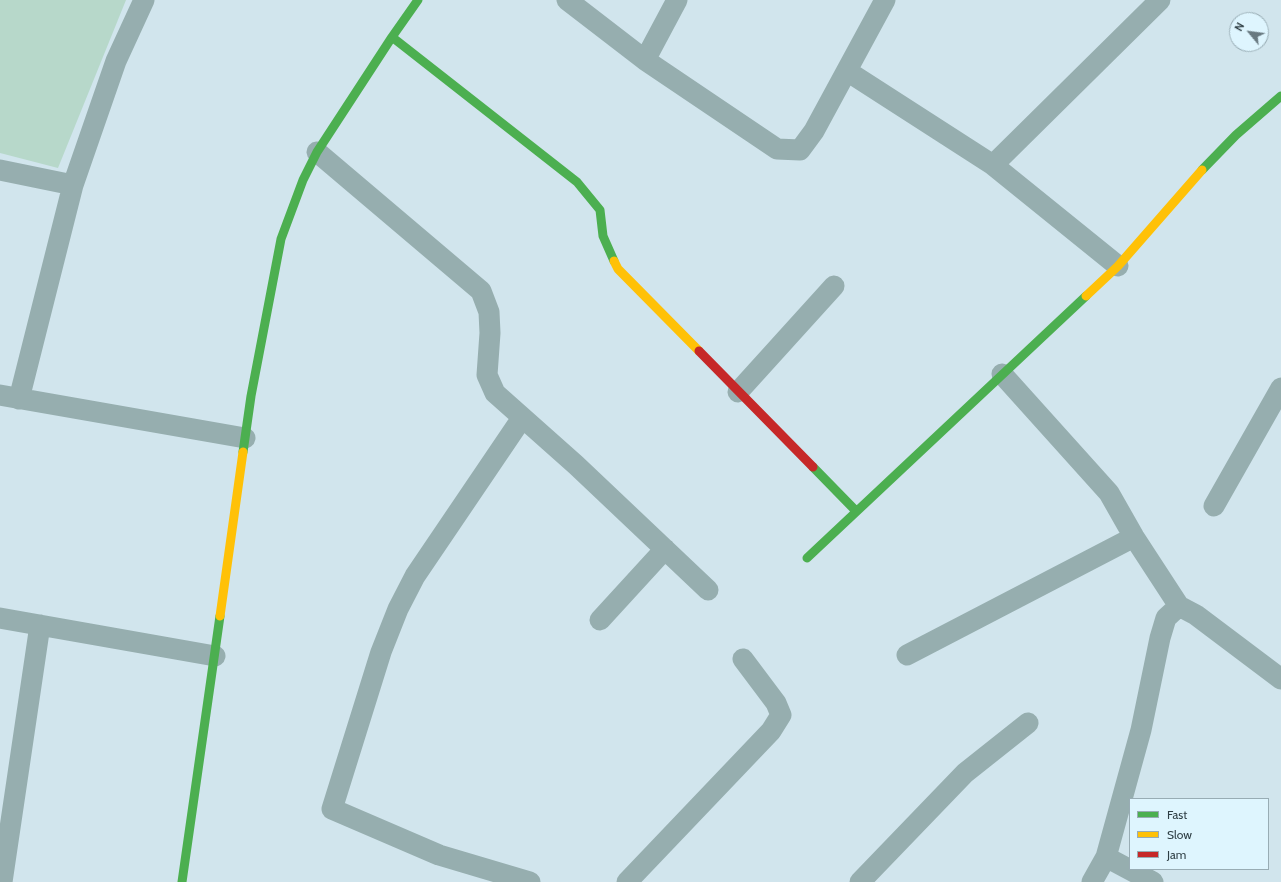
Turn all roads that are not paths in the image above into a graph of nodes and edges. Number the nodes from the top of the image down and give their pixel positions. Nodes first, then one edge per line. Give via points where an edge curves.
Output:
1 (144, 0) edge
2 (418, 0) edge
3 (566, 0) edge
4 (677, 0) edge
5 (885, 0) edge
6 (1160, 0) edge
7 (392, 37) junction
8 (645, 60) junction
9 (847, 71) junction
10 (1281, 96) edge
11 (317, 152) junction
12 (993, 165) junction
13 (0, 170) edge
14 (72, 185) junction
15 (1118, 266) junction
16 (834, 286) dead end
17 (1002, 374) junction
18 (1281, 388) edge
19 (738, 392) junction
20 (10, 397) edge
21 (522, 418) junction
22 (246, 438) junction
23 (1214, 506) dead end
24 (856, 511) junction
25 (1134, 537) junction
26 (665, 549) junction
27 (807, 558) dead end
28 (708, 590) dead end
29 (1179, 606) junction
30 (0, 618) edge
31 (600, 620) dead end
32 (40, 625) junction
33 (214, 656) junction
34 (907, 656) dead end
35 (743, 659) dead end
36 (1281, 679) edge
37 (1028, 723) dead end
38 (1106, 857) junction
39 (1129, 869) edge
40 (1130, 870) edge
41 (2, 882) edge
42 (182, 882) edge
43 (530, 882) edge
44 (627, 882) edge
45 (860, 882) edge
46 (1092, 882) edge
47 (1153, 882) edge

1 - 14 street via 116,61
2 - 7 street
3 - 8 street
4 - 8 street
5 - 9 street
6 - 12 street
7 - 11 street
7 - 19 street via 577,182 600,210 604,236 618,269
8 - 9 street via 777,149 800,150 814,131
9 - 12 street
10 - 15 street via 1236,135 1208,164
11 - 21 street via 481,291 489,312 487,375 495,393
11 - 22 street via 303,180 281,239 251,396
12 - 15 street
13 - 14 street
14 - 20 street
15 - 17 street
16 - 19 street
17 - 24 street
17 - 25 street via 1109,493
18 - 23 street
19 - 24 street
20 - 22 street
21 - 26 street
21 - 43 street via 415,576 398,609 332,809 440,855
22 - 33 street
24 - 27 street
25 - 29 street
25 - 34 street
26 - 28 street
26 - 31 street
29 - 36 street via 1196,615
29 - 38 street via 1166,618 1162,631 1141,730
30 - 32 street
32 - 33 street
32 - 41 street
33 - 42 street
35 - 44 street via 776,703 781,715 771,731
37 - 45 street via 965,773
38 - 39 street
38 - 46 street
40 - 47 street

